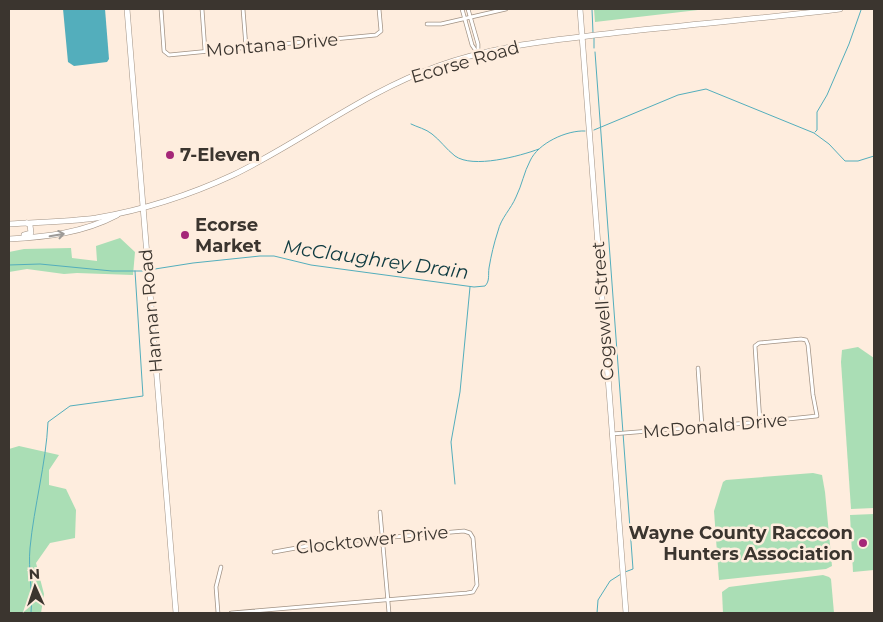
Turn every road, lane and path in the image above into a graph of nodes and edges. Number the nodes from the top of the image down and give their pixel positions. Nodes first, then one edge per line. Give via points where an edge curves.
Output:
1 (127, 9) edge
2 (161, 9) edge
3 (202, 9) edge
4 (243, 9) edge
5 (379, 9) edge
6 (462, 9) edge
7 (468, 9) edge
8 (506, 9) edge
9 (580, 9) edge
10 (840, 9) edge
11 (471, 17) junction
12 (465, 19) junction
13 (427, 24) dead end
14 (582, 37) junction
15 (246, 48) junction
16 (205, 51) junction
17 (478, 54) junction
18 (143, 208) junction
19 (120, 214) junction
20 (28, 223) junction
21 (9, 224) edge
22 (9, 237) edge
23 (698, 368) dead end
24 (760, 422) junction
25 (702, 427) junction
26 (612, 434) junction
27 (380, 512) dead end
28 (382, 538) junction
29 (274, 552) dead end
30 (221, 567) dead end
31 (387, 600) junction
32 (176, 613) edge
33 (218, 613) edge
34 (231, 613) edge
35 (388, 613) edge
36 (626, 613) edge

1 - 18 street, Hannan Road
2 - 16 street, Montana Drive via 166,54
3 - 16 street
4 - 15 street
5 - 15 street, Montana Drive via 379,34
6 - 12 street
7 - 11 street
8 - 11 street
9 - 14 street, Cogswell Street
10 - 14 street, Ecorse Road
11 - 12 street
11 - 17 street
12 - 13 street
12 - 17 street
14 - 17 street, Ecorse Road
14 - 26 street, Cogswell Street
15 - 16 street, Montana Drive
17 - 18 street, Ecorse Road via 396,83 234,174 201,189
18 - 19 street, Ecorse Road
18 - 32 street, Hannan Road
19 - 20 street, Ecorse Road
22 -> 19 street, Ecorse Road via 64,234
20 - 21 street, Ecorse Road
20 - 22 street via 30,234
23 - 25 street
24 - 24 street, McDonald Drive via 817,416 806,340 759,342 755,346
24 - 25 street, McDonald Drive
25 - 26 street, McDonald Drive
26 - 36 street, Cogswell Street
27 - 28 street
28 - 29 street, Clocktower Drive
28 - 31 street
28 - 31 street, Clocktower Drive via 461,531 470,533 477,584 475,590 467,593
30 - 33 street via 216,587
31 - 34 street
31 - 35 street

